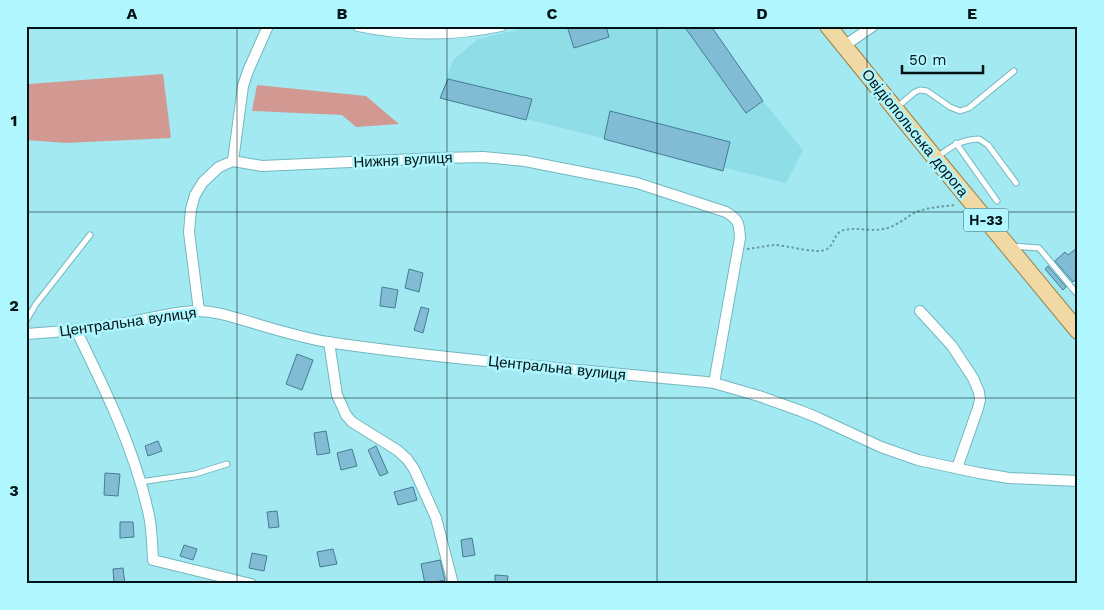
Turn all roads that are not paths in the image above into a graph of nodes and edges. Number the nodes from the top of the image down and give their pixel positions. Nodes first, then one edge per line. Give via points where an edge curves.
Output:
1 (268, 26) edge
2 (358, 26) edge
3 (501, 26) edge
4 (828, 26) edge
5 (873, 26) edge
6 (844, 46) junction
7 (1014, 71) dead end
8 (895, 109) junction
9 (956, 143) junction
10 (934, 158) junction
11 (232, 161) junction
12 (1016, 183) dead end
13 (997, 201) dead end
14 (90, 235) dead end
15 (1007, 246) junction
16 (1078, 295) edge
17 (920, 310) dead end
18 (199, 311) junction
19 (26, 321) edge
20 (76, 330) junction
21 (1078, 331) edge
22 (26, 334) edge
23 (329, 342) junction
24 (714, 383) junction
25 (227, 464) dead end
26 (958, 468) junction
27 (140, 482) junction
28 (1078, 482) edge
29 (251, 584) edge
30 (453, 584) edge

1 - 11 street via 243,86
2 - 3 street via 449,34
4 - 6 main road, Овідіопольська дорога / Н-33
5 - 6 street
6 - 8 main road, Овідіопольська дорога / Н-33
7 - 8 lane via 969,108 960,111 920,90
8 - 10 main road, Овідіопольська дорога / Н-33
9 - 10 lane
9 - 12 lane via 982,140
9 - 13 lane
10 - 15 main road, Овідіопольська дорога / Н-33
11 - 18 street via 219,167 203,182 191,209 189,232
11 - 24 street, Нижня вулиця via 262,166 439,158 508,159 637,183 726,212 736,218 740,238
14 - 19 lane
15 - 16 lane via 1039,248
15 - 21 main road, Овідіопольська дорога / Н-33
17 - 26 street via 952,346 979,392 978,408
18 - 20 street, Центральна вулиця
18 - 23 street, Центральна вулиця via 219,313
20 - 22 street, Центральна вулиця
20 - 27 street via 109,399
23 - 24 street, Центральна вулиця via 434,356
23 - 30 street via 337,395 346,415 397,450 414,469 436,518
24 - 26 street, Центральна вулиця via 809,414 894,452
25 - 27 lane via 195,474
26 - 28 street, Центральна вулиця via 1009,478
27 - 29 street via 149,513 153,560

